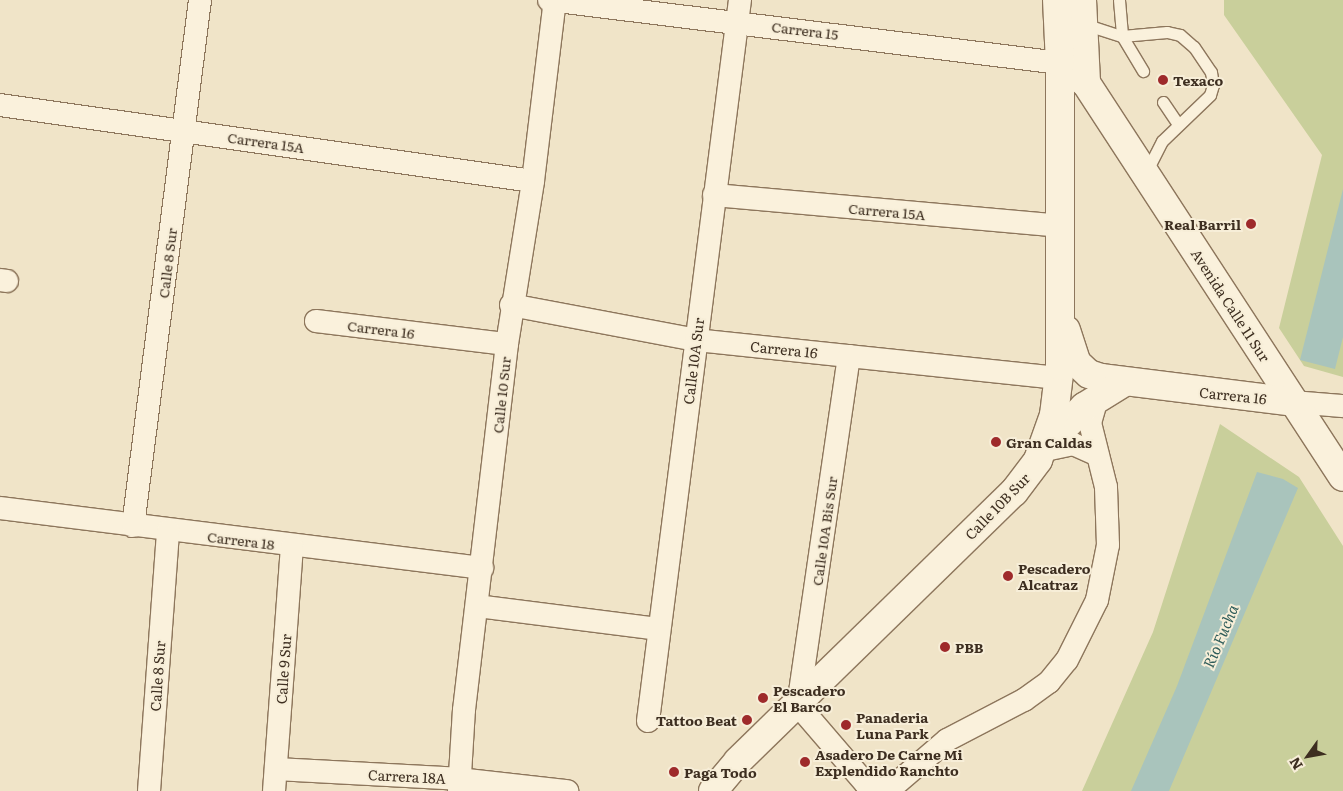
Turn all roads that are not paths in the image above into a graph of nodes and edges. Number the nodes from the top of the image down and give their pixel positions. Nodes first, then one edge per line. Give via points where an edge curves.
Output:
1 (200, 0) edge
2 (553, 0) edge
3 (1057, 0) edge
4 (1120, 0) edge
5 (738, 11) edge
6 (1083, 12) edge
7 (1122, 36) junction
8 (1060, 63) junction
9 (1143, 71) dead end
10 (1086, 83) junction
11 (1164, 102) dead end
12 (0, 105) edge
13 (1178, 124) junction
14 (184, 130) junction
15 (1145, 173) junction
16 (533, 181) junction
17 (714, 195) junction
18 (1060, 226) junction
19 (1059, 299) junction
20 (512, 305) junction
21 (316, 321) dead end
22 (696, 340) junction
23 (507, 344) junction
24 (849, 356) junction
25 (1059, 378) junction
26 (1123, 383) junction
27 (1097, 398) junction
28 (1294, 402) junction
29 (1343, 406) edge
30 (1041, 455) junction
31 (1098, 455) junction
32 (1343, 477) edge
33 (0, 511) edge
34 (134, 526) junction
35 (168, 531) junction
36 (292, 547) junction
37 (482, 568) junction
38 (477, 606) junction
39 (660, 629) junction
40 (798, 705) junction
41 (648, 721) dead end
42 (275, 780) edge
43 (458, 785) edge
44 (882, 790) edge
45 (149, 791) edge
46 (567, 791) edge
47 (713, 791) edge

1 - 14 street, Calle 8 Sur
2 - 5 street, Carrera 15
2 - 16 street, Calle 10 Sur
3 - 8 main road
4 - 7 lane
5 - 8 street, Carrera 15
5 - 17 street, Calle 10A Sur
6 - 7 lane
6 - 10 main road
7 - 9 lane
7 - 13 lane via 1167,32 1180,35 1194,47 1211,72 1213,85 1210,95
8 - 10 main road, Avenida Calle 11 Sur
8 - 18 main road, Calle 10B Sur
10 - 15 main road, Avenida Calle 11 Sur
11 - 13 lane
12 - 14 street, Carrera 15A
13 - 15 lane via 1156,150
14 - 16 street, Carrera 15A
14 - 34 street, Calle 8 Sur
15 - 28 main road, Avenida Calle 11 Sur
16 - 20 street, Calle 10 Sur
17 - 18 street, Carrera 15A
17 - 22 street, Calle 10A Sur
18 - 19 main road, Calle 10B Sur
19 - 25 main road, Calle 10B Sur
19 - 26 main road, Carrera 16 via 1077,363 1089,374
20 - 22 street, Carrera 16
20 - 23 street, Calle 10 Sur
21 - 23 street, Carrera 16
22 - 24 street, Carrera 16
22 - 39 street, Calle 10A Sur
23 - 37 street, Calle 10 Sur
24 - 25 street, Carrera 16
24 - 40 street, Calle 10A Bis Sur
25 - 30 main road, Calle 10B Sur via 1054,415
26 - 27 main road
26 - 28 main road, Carrera 16
27 - 30 main road via 1061,429
27 - 31 street via 1090,423
28 - 29 street, Carrera 16
28 - 32 main road, Avenida Calle 11 Sur
30 - 31 street via 1073,444
30 - 40 main road, Calle 10B Sur via 1014,492
31 - 44 street via 1110,522 1105,568 1097,600 1067,660 1040,690 946,740 905,778
33 - 34 street, Carrera 18
34 - 35 street, Carrera 18
35 - 36 street, Carrera 18
35 - 45 street, Calle 8 Sur
36 - 37 street, Carrera 18
36 - 42 street, Calle 9 Sur
37 - 38 street, Calle 10 Sur
38 - 39 street
38 - 43 street, Calle 10 Sur
39 - 41 street, Calle 10A Sur
40 - 44 street via 866,784
40 - 47 main road, Calle 10B Sur via 738,761
42 - 43 street, Carrera 18A
43 - 46 street, Carrera 18A

